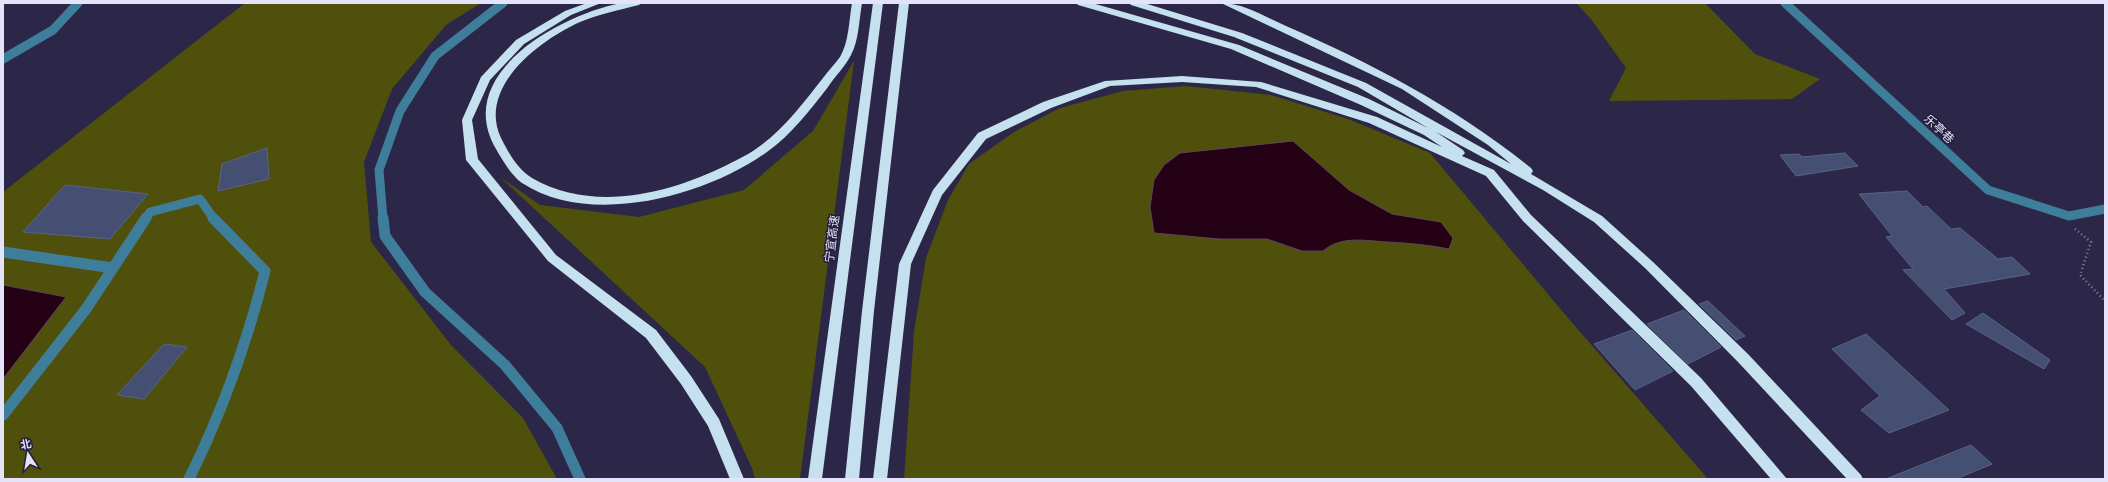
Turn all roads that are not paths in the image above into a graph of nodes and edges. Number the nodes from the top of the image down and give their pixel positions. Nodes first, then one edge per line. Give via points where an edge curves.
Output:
1 (78, 3) edge
2 (503, 3) edge
3 (596, 3) edge
4 (636, 3) edge
5 (857, 3) edge
6 (878, 3) edge
7 (904, 3) edge
8 (1081, 3) edge
9 (1134, 3) edge
10 (1226, 3) edge
11 (1785, 3) edge
12 (3, 59) edge
13 (1490, 173) junction
14 (1547, 187) junction
15 (2105, 209) edge
16 (3, 252) edge
17 (113, 268) junction
18 (3, 415) edge
19 (189, 479) edge
20 (580, 479) edge
21 (737, 479) edge
22 (815, 479) edge
23 (852, 479) edge
24 (880, 479) edge
25 (1780, 479) edge
26 (1856, 479) edge

1 - 12 street via 52,30
2 - 20 street via 435,56 400,111 379,170 385,236 425,292 505,365 557,428
3 - 21 highway via 568,13 520,42 485,79 467,120 472,160 552,258 651,334 714,423
4 - 5 highway via 580,18 540,40 510,66 492,97 490,128 505,156 527,180 562,196 608,202 658,196 715,177 764,149 800,116 847,54
6 - 22 highway, 宁宣高速
7 - 23 highway via 868,311
8 - 13 highway via 1235,47 1365,102 1428,132
9 - 14 highway via 1238,35 1362,85 1488,157
10 - 14 highway via 1406,87 1492,142
11 - 15 street, 乐亭巷 via 1988,190 2070,216
13 - 24 highway via 1373,120 1257,84 1182,79 1109,83 1047,105 982,136 937,193 904,264
13 - 25 highway via 1527,218 1696,382
14 - 26 highway via 1598,219 1649,265 1743,358
16 - 17 street
17 - 18 street via 86,309
17 - 19 street via 150,212 200,199 209,213 265,272 254,317 211,436

